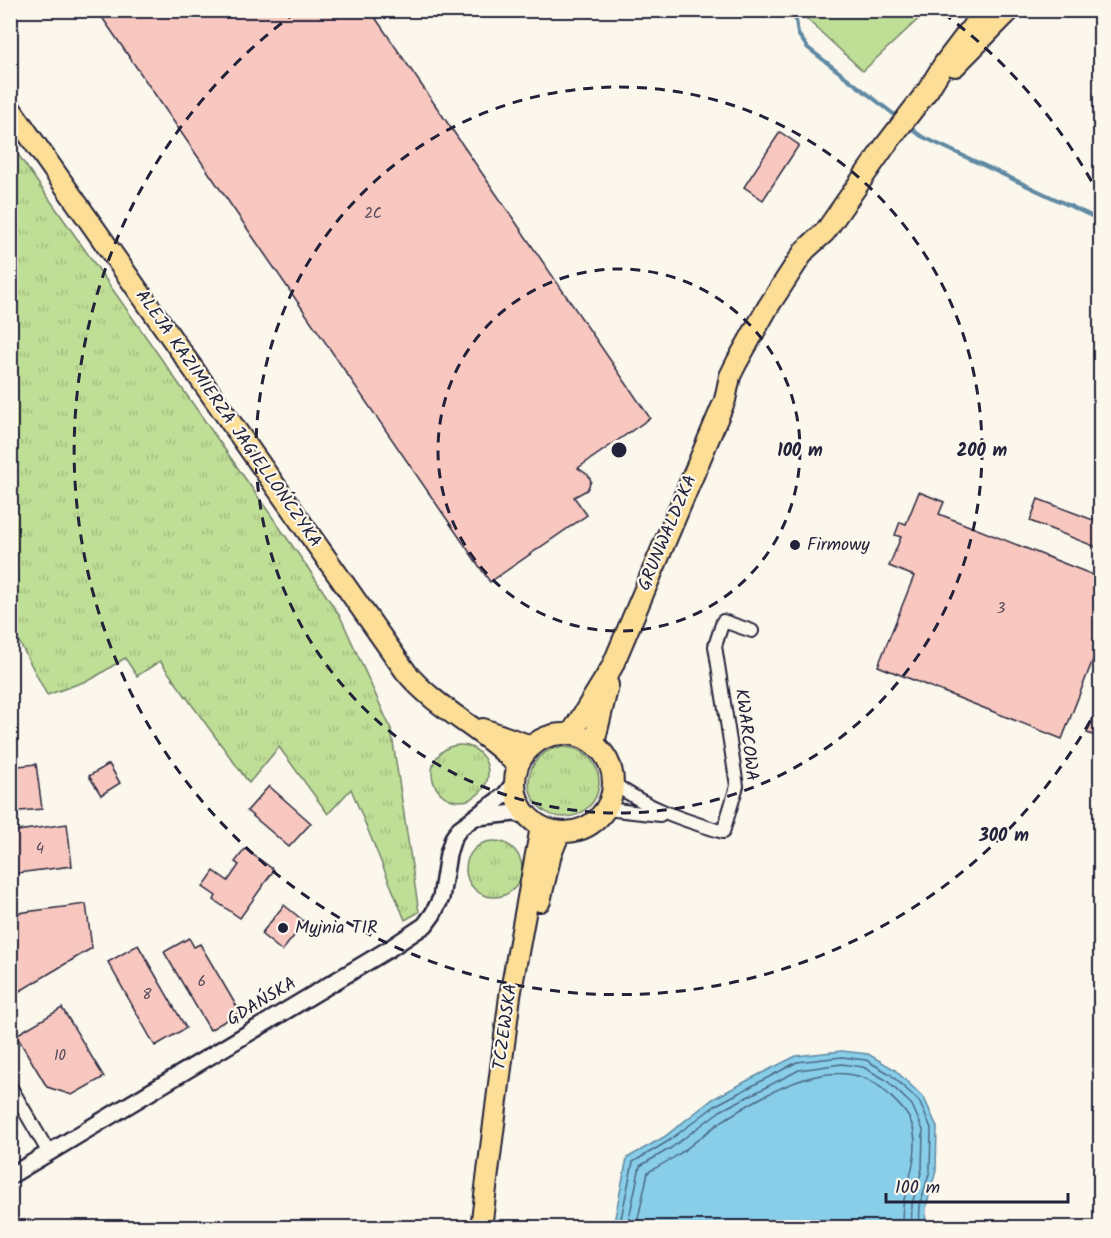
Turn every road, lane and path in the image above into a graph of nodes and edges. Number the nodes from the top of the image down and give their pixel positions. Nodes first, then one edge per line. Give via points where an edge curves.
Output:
1 (985, 10) edge
2 (1010, 10) edge
3 (928, 90) junction
4 (10, 108) edge
5 (752, 632) dead end
6 (612, 667) junction
7 (459, 718) junction
8 (571, 734) junction
9 (594, 743) junction
10 (531, 746) junction
11 (516, 774) junction
12 (613, 783) junction
13 (606, 809) junction
14 (477, 817) junction
15 (673, 817) junction
16 (534, 821) junction
17 (560, 832) junction
18 (10, 1086) edge
19 (49, 1153) junction
20 (10, 1176) edge
21 (481, 1227) edge
22 (493, 1227) edge

1 - 3 main road, GRUNWALDZKA
2 - 3 main road, GRUNWALDZKA
3 - 6 main road, GRUNWALDZKA via 825,232 818,252 740,382 725,400
4 - 7 main road, ALEJA KAZIMIERZA JAGIELLOŃCZYKA via 406,672 430,697
5 - 15 street, KWARCOWA via 723,621 716,646 737,786 723,832
6 - 8 main road, GRUNWALDZKA
6 - 9 main road, GRUNWALDZKA
7 - 10 main road, ALEJA KAZIMIERZA JAGIELLOŃCZYKA
7 - 11 main road, ALEJA KAZIMIERZA JAGIELLOŃCZYKA
8 - 9 main road
8 - 10 main road via 550,736
9 - 12 main road via 608,761
10 - 11 main road
11 - 14 street, GDAŃSKA via 505,795
11 - 16 main road via 517,800
12 - 13 main road
12 - 15 street, KWARCOWA
13 - 15 street, KWARCOWA
13 - 17 main road via 587,827
14 - 16 street via 515,813
14 - 19 street, GDAŃSKA via 453,838 441,898 425,925
16 - 17 main road
16 - 21 main road, TCZEWSKA
17 - 22 main road, TCZEWSKA via 551,854 528,956
18 - 19 street
19 - 20 street, GDAŃSKA

